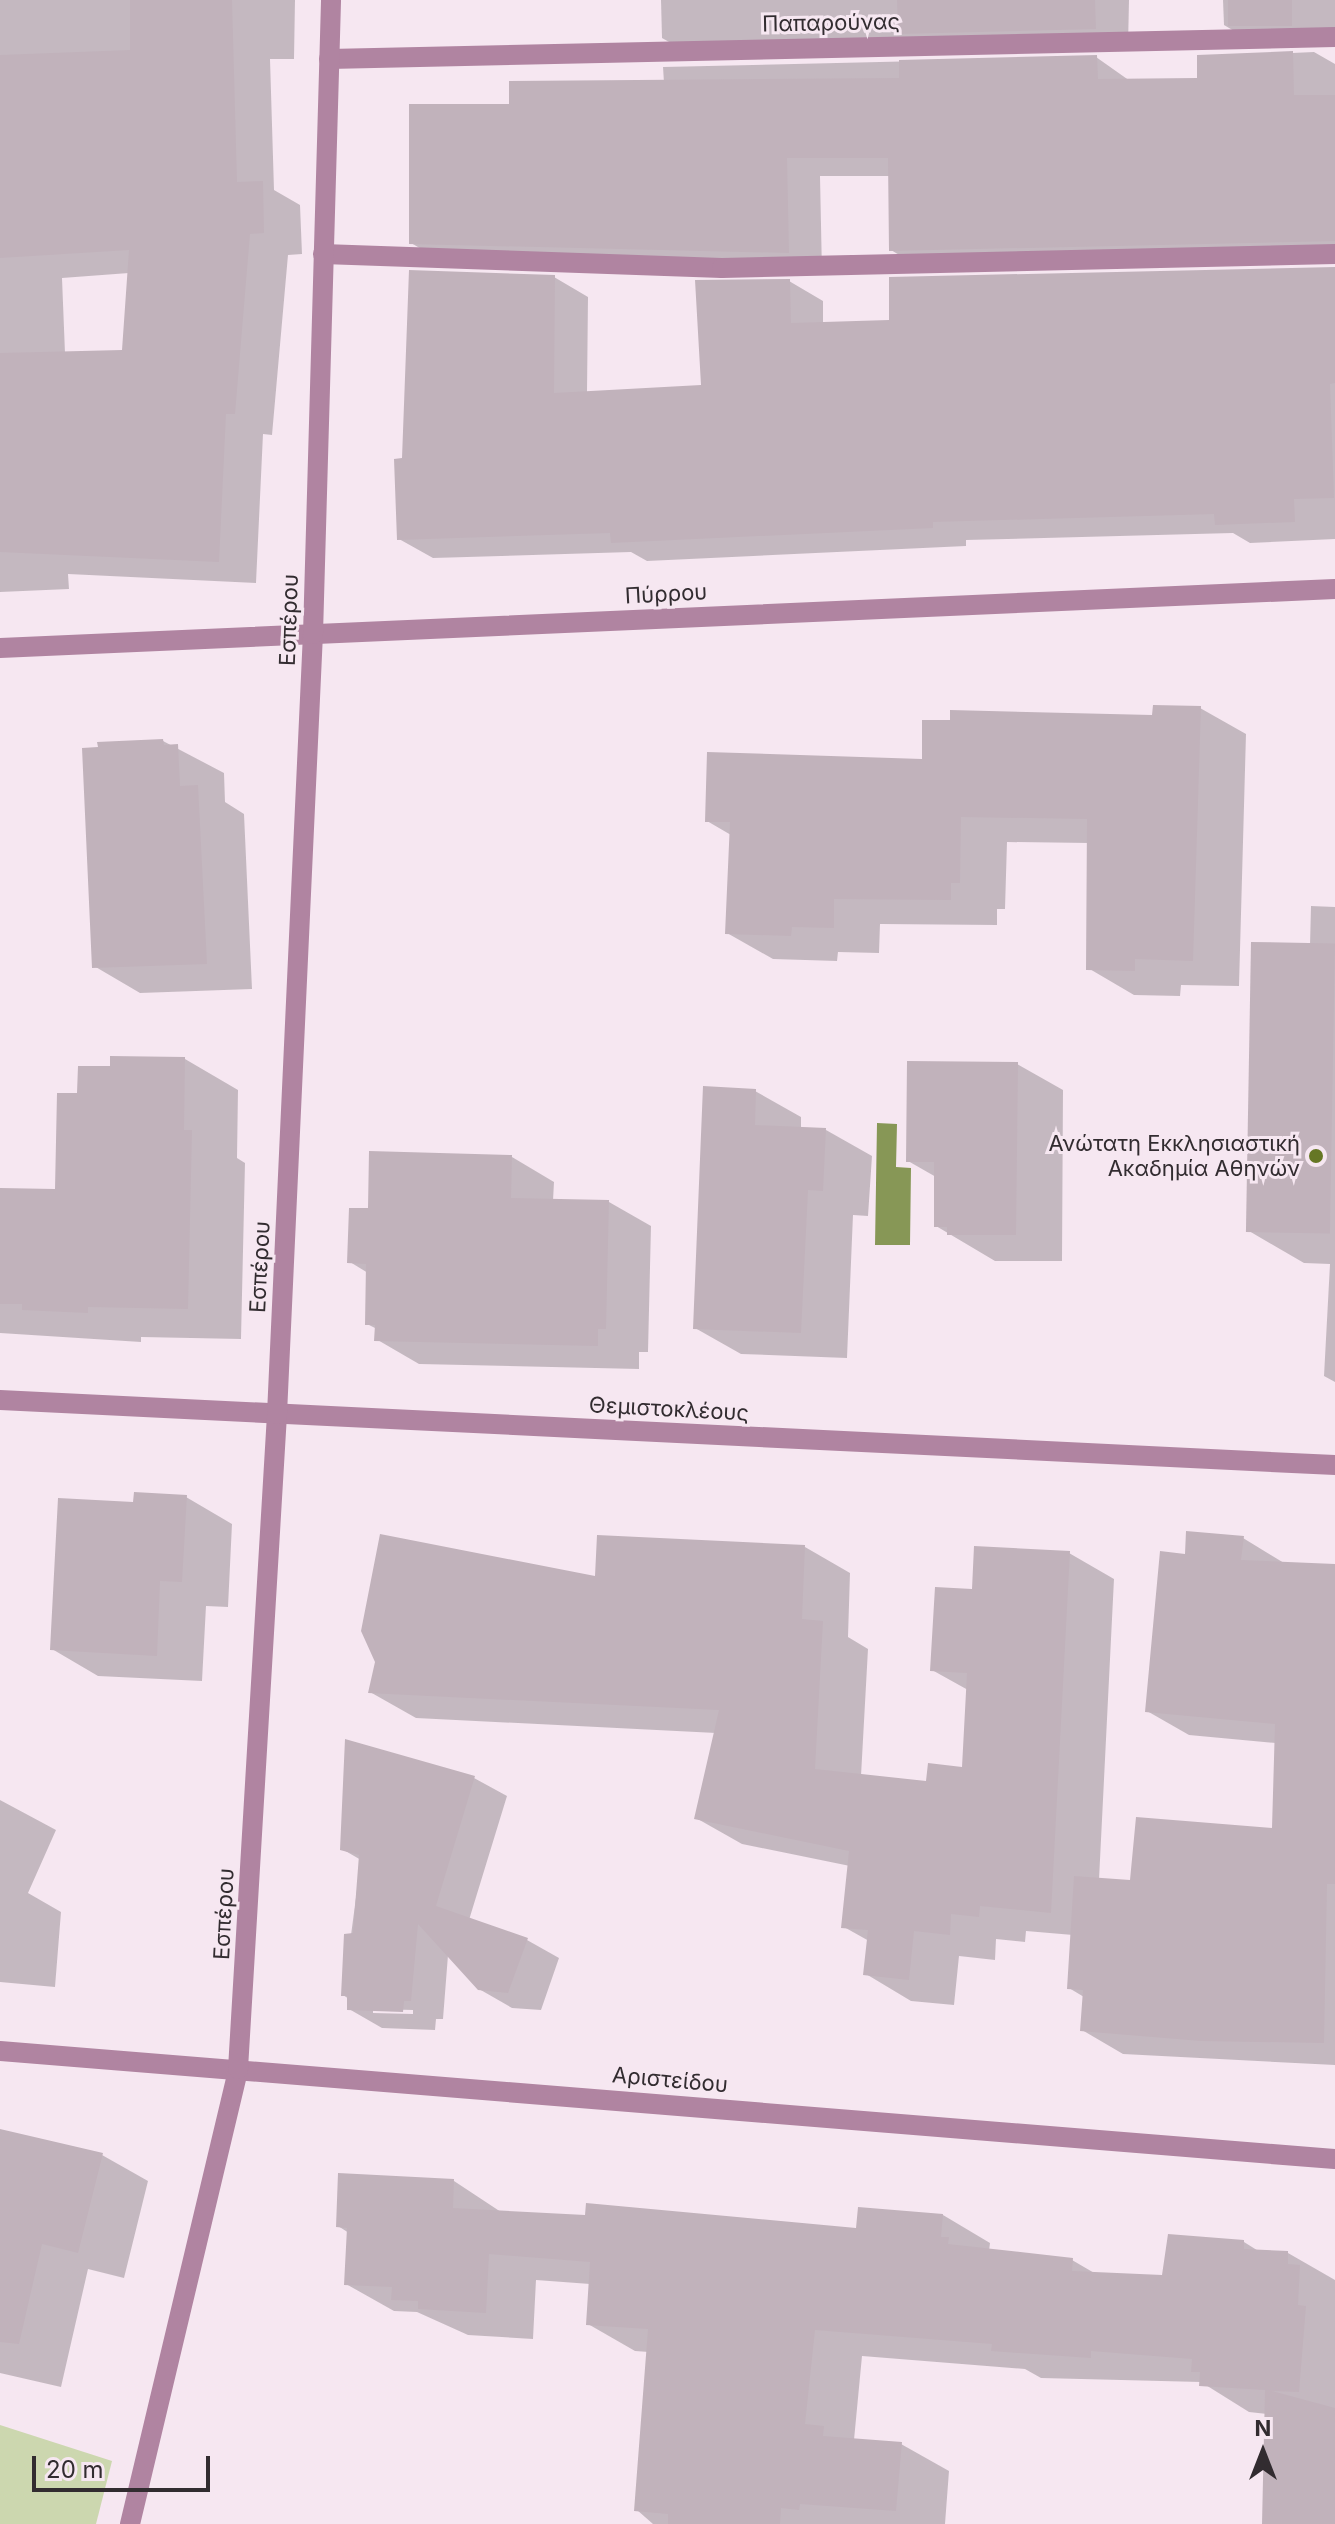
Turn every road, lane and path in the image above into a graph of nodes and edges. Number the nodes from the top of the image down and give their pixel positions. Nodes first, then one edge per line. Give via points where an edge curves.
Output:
1 (331, 0) edge
2 (1335, 37) edge
3 (329, 59) junction
4 (323, 254) junction
5 (1335, 254) edge
6 (1335, 589) edge
7 (313, 634) junction
8 (0, 648) edge
9 (0, 1400) edge
10 (277, 1414) junction
11 (1335, 1465) edge
12 (0, 2051) edge
13 (238, 2069) junction
14 (1335, 2159) edge
15 (130, 2524) edge

1 - 3 street, Εσπέρου
2 - 3 street, Παπαρούνας
3 - 4 street, Εσπέρου
4 - 5 street via 722,268
4 - 7 street, Εσπέρου
6 - 7 street, Πύρρου
7 - 8 street, Πύρρου
7 - 10 street, Εσπέρου
9 - 10 street, Θεμιστοκλέους
10 - 11 street, Θεμιστοκλέους
10 - 13 street, Εσπέρου
12 - 13 street, Αριστείδου
13 - 14 street, Αριστείδου
13 - 15 street, Εσπέρου

